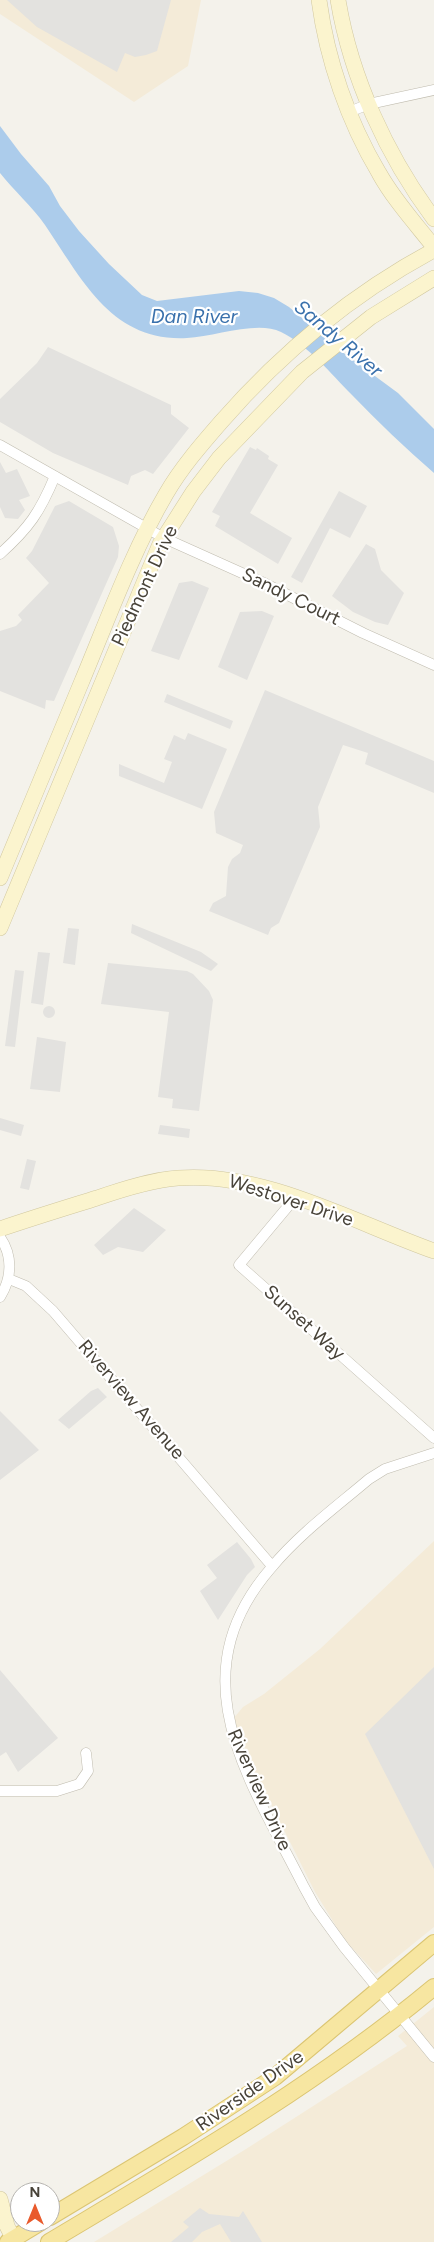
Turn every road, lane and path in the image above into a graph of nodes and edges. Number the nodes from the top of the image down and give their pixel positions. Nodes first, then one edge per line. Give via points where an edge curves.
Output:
1 (319, 0) edge
2 (338, 0) edge
3 (434, 90) edge
4 (370, 104) junction
5 (349, 112) junction
6 (434, 219) edge
7 (434, 248) edge
8 (434, 278) edge
9 (0, 444) edge
10 (55, 476) junction
11 (149, 528) junction
12 (164, 538) junction
13 (0, 554) edge
14 (434, 665) edge
15 (0, 878) edge
16 (0, 928) edge
17 (294, 1198) junction
18 (0, 1229) edge
19 (0, 1237) edge
20 (434, 1251) edge
21 (9, 1279) junction
22 (0, 1297) edge
23 (434, 1438) edge
24 (434, 1453) edge
25 (272, 1566) junction
26 (86, 1752) dead end
27 (0, 1791) edge
28 (434, 1943) edge
29 (434, 1987) edge
30 (378, 1989) junction
31 (399, 2015) junction
32 (434, 2057) edge
33 (0, 2199) edge
34 (60, 2211) edge
35 (26, 2232) edge
36 (12, 2241) edge
37 (49, 2242) edge

1 - 5 main road via 327,41
2 - 4 main road via 346,35
3 - 4 street
4 - 5 street
4 - 6 main road via 403,172
5 - 7 main road via 379,174
7 - 11 main road, Piedmont Drive via 351,301 291,349 239,401 186,465 166,494
8 - 12 main road, Piedmont Drive via 371,317 321,355 219,458
9 - 10 street, Sandy Court
10 - 11 street, Sandy Court
10 - 13 street via 35,518
11 - 12 street, Sandy Court
11 - 15 main road, Piedmont Drive via 109,614
12 - 14 street, Sandy Court
12 - 16 main road, Piedmont Drive
17 - 18 main road, Westover Drive via 227,1179 178,1178 122,1190
17 - 20 main road, Westover Drive
17 - 23 street, Sunset Way via 239,1265
19 - 21 street via 9,1261
21 - 22 street
21 - 25 street, Riverview Avenue via 26,1286 53,1310
24 - 25 street, Riverview Drive via 385,1469 369,1479
25 - 30 street, Riverview Drive via 247,1600 230,1638 225,1681 230,1728 255,1789 315,1907
26 - 27 street via 88,1771 79,1784 57,1791
28 - 30 main road, Riverside Drive
29 - 31 main road, Riverside Drive
30 - 31 street, Riverview Drive
30 - 34 main road, Riverside Drive via 275,2077
31 - 32 street, Riverview Drive
31 - 37 main road, Riverside Drive via 247,2122
33 - 36 main road
35 - 36 main road

